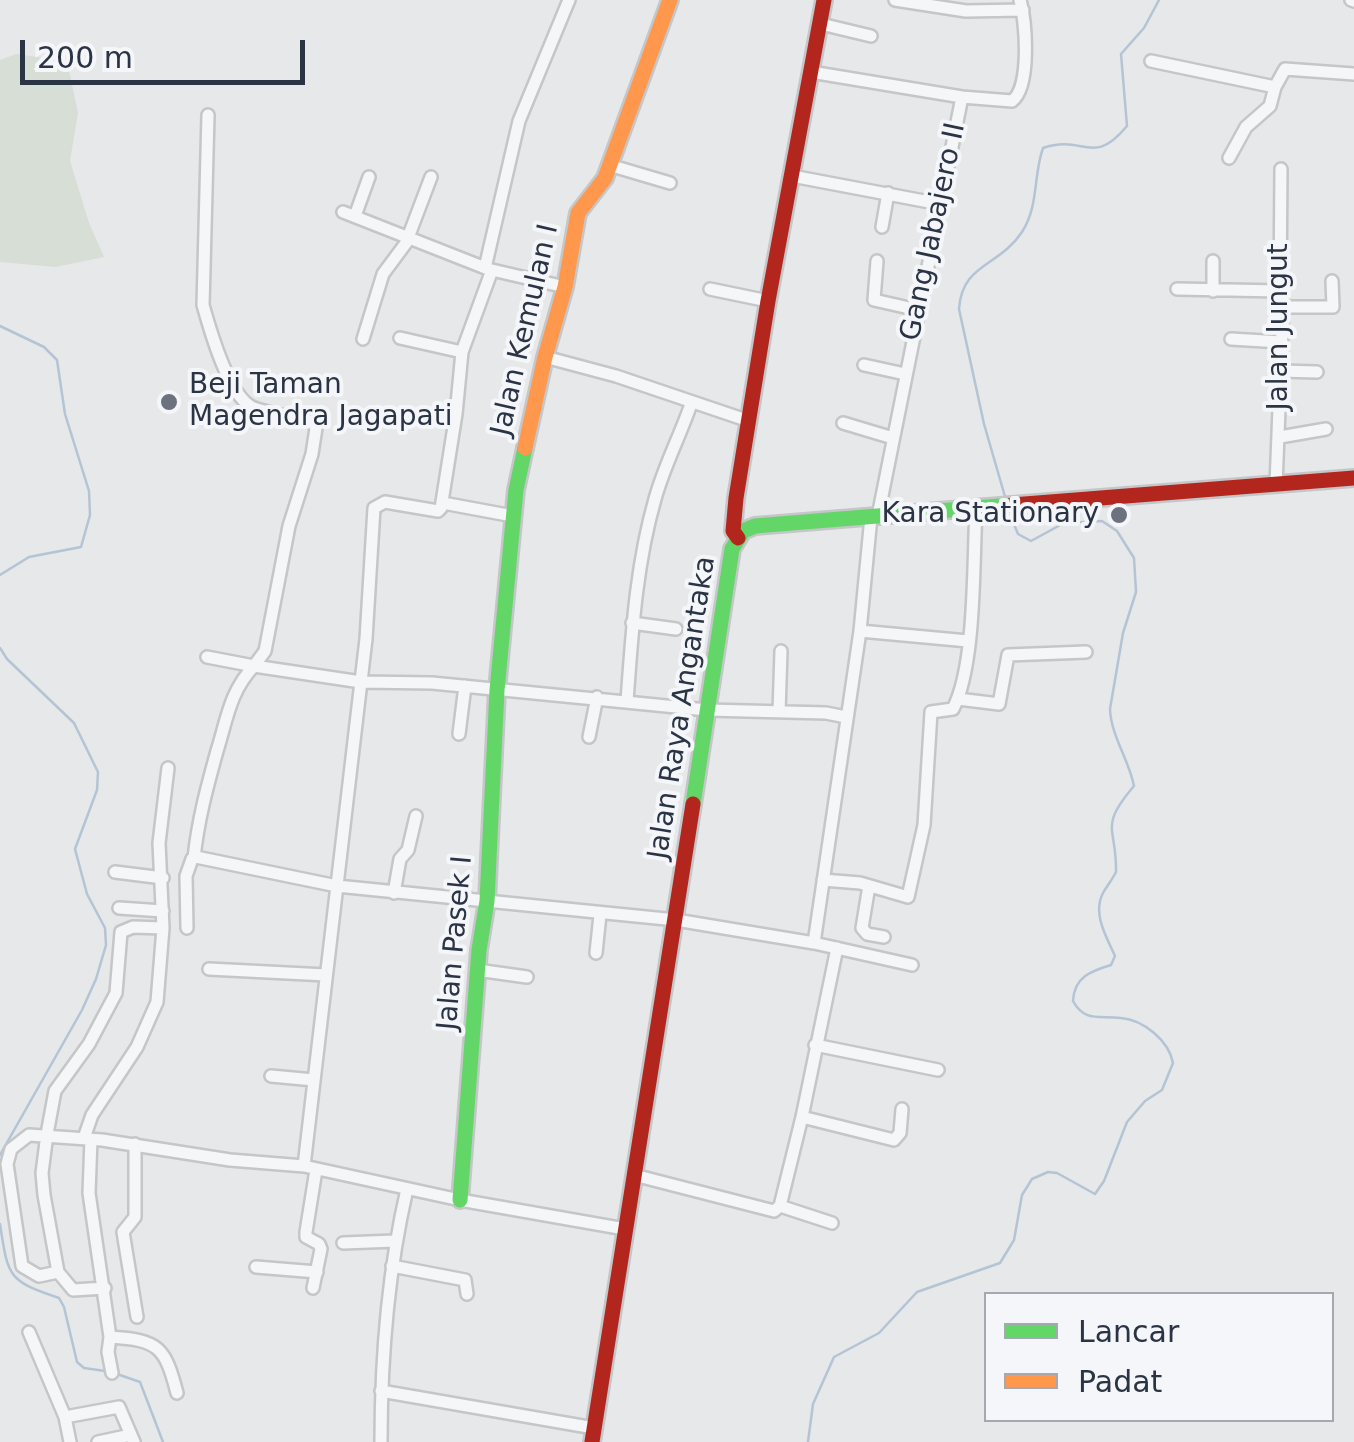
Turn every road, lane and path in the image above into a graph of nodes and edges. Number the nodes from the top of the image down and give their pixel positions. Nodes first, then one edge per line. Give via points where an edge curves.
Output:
1 (569, 0) edge
2 (670, 0) edge
3 (824, 0) edge
4 (895, 0) edge
5 (1021, 5) edge
6 (820, 24) junction
7 (871, 36) dead end
8 (1151, 61) dead end
9 (811, 72) junction
10 (1354, 74) edge
11 (1276, 87) junction
12 (962, 98) junction
13 (208, 114) dead end
14 (1229, 158) dead end
15 (609, 165) junction
16 (1280, 169) dead end
17 (792, 176) junction
18 (368, 177) dead end
19 (431, 178) dead end
20 (670, 184) dead end
21 (888, 193) junction
22 (940, 204) junction
23 (882, 227) dead end
24 (409, 236) junction
25 (877, 261) dead end
26 (1213, 261) dead end
27 (488, 269) junction
28 (1332, 281) dead end
29 (565, 287) junction
30 (710, 289) dead end
31 (1177, 290) dead end
32 (1213, 290) junction
33 (1280, 292) junction
34 (768, 301) junction
35 (1283, 306) junction
36 (918, 310) junction
37 (400, 338) dead end
38 (1232, 339) dead end
39 (363, 340) dead end
40 (1281, 342) junction
41 (462, 352) junction
42 (545, 357) junction
43 (864, 365) dead end
44 (1280, 371) junction
45 (1317, 372) dead end
46 (905, 374) junction
47 (691, 404) junction
48 (744, 420) junction
49 (843, 422) dead end
50 (1326, 429) dead end
51 (1280, 436) junction
52 (894, 438) junction
53 (1354, 478) edge
54 (1276, 485) junction
55 (443, 503) junction
56 (514, 516) junction
57 (980, 516) junction
58 (874, 517) junction
59 (738, 538) junction
60 (632, 624) junction
61 (676, 629) dead end
62 (860, 631) junction
63 (968, 641) junction
64 (781, 651) dead end
65 (1086, 652) dead end
66 (207, 657) dead end
67 (254, 666) junction
68 (361, 682) junction
69 (464, 686) junction
70 (497, 690) junction
71 (597, 697) junction
72 (958, 699) junction
73 (627, 701) junction
74 (707, 710) junction
75 (779, 712) junction
76 (846, 717) junction
77 (459, 734) dead end
78 (589, 737) dead end
79 (168, 768) dead end
80 (416, 816) dead end
81 (194, 858) junction
82 (115, 872) dead end
83 (162, 878) junction
84 (823, 880) junction
85 (337, 886) junction
86 (870, 886) junction
87 (394, 892) junction
88 (486, 901) junction
89 (120, 908) dead end
90 (164, 910) junction
91 (600, 915) junction
92 (676, 920) junction
93 (164, 928) junction
94 (187, 928) dead end
95 (884, 936) dead end
96 (814, 943) junction
97 (836, 948) junction
98 (596, 952) dead end
99 (912, 965) dead end
100 (210, 969) dead end
101 (477, 970) junction
102 (326, 976) junction
103 (527, 977) dead end
104 (815, 1046) junction
105 (938, 1070) dead end
106 (270, 1076) dead end
107 (314, 1080) junction
108 (902, 1109) dead end
109 (802, 1117) junction
110 (48, 1134) junction
111 (97, 1140) junction
112 (136, 1144) junction
113 (310, 1168) junction
114 (634, 1174) junction
115 (407, 1188) junction
116 (460, 1200) junction
117 (780, 1206) junction
118 (832, 1224) dead end
119 (625, 1230) junction
120 (394, 1242) junction
121 (343, 1243) dead end
122 (392, 1266) junction
123 (256, 1267) dead end
124 (58, 1272) junction
125 (317, 1272) junction
126 (105, 1288) junction
127 (313, 1288) dead end
128 (467, 1294) dead end
129 (137, 1317) dead end
130 (30, 1332) dead end
131 (110, 1337) junction
132 (112, 1373) dead end
133 (381, 1391) junction
134 (178, 1393) dead end
135 (65, 1417) junction
136 (593, 1435) edge
137 (133, 1438) edge
138 (70, 1442) edge
139 (98, 1442) edge
140 (381, 1442) edge

1 - 27 street via 518,121
2 - 15 street, Jalan Kemulan I
3 - 6 street
4 - 5 street via 966,10
5 - 12 street via 1025,67 1018,98
6 - 7 street
6 - 9 street
8 - 11 street
9 - 12 street, Gang Jabajero II
9 - 17 street
10 - 11 street via 1285,69
11 - 14 street via 1270,106 1246,127
12 - 22 street, Gang Jabajero II
13 - 67 street via 203,305 209,329 248,405 316,428 265,651
15 - 20 street
15 - 29 street, Jalan Kemulan I via 578,212
16 - 33 street, Jalan Jungut
17 - 21 street
17 - 34 street
18 - 24 street via 349,214
19 - 24 street
21 - 22 street
21 - 23 street
22 - 36 street, Gang Jabajero II
24 - 27 street
24 - 39 street via 384,274
25 - 36 street via 874,300
26 - 32 street
27 - 29 street
27 - 41 street
28 - 35 street via 1333,307
29 - 42 street, Jalan Kemulan I
30 - 34 street
31 - 32 street
32 - 33 street
33 - 35 street, Jalan Jungut
34 - 48 street
35 - 40 street, Jalan Jungut
36 - 46 street, Gang Jabajero II
37 - 41 street
38 - 40 street
40 - 44 street, Jalan Jungut
41 - 55 street
42 - 47 street
42 - 56 street, Jalan Kemulan I
43 - 46 street
44 - 45 street
44 - 51 street, Jalan Jungut
46 - 52 street, Gang Jabajero II
47 - 48 street
47 - 60 street via 652,510
48 - 59 street via 733,531
49 - 52 street
50 - 51 street
51 - 54 street, Jalan Jungut
52 - 58 street, Gang Jabajero II
53 - 54 street, Jalan Raya Angantaka
54 - 57 street, Jalan Raya Angantaka
55 - 56 street
55 - 68 street via 438,512 385,502 374,508
56 - 70 street, Jalan Kemulan I
57 - 58 street, Jalan Raya Angantaka
57 - 63 street
58 - 59 street, Jalan Raya Angantaka via 755,526
58 - 62 street, Gang Jabajero II
59 - 74 street, Jalan Raya Angantaka
60 - 61 street
60 - 73 street
62 - 63 street
62 - 76 street, Gang Jabajero II
63 - 72 street
64 - 75 street
65 - 72 street via 1008,655 999,704
66 - 67 street
67 - 68 street
67 - 81 street via 233,694 222,725
68 - 69 street
68 - 85 street
69 - 70 street
69 - 77 street
70 - 71 street
70 - 88 street, Jalan Pasek I
71 - 73 street
71 - 78 street
72 - 86 street via 951,711 930,712 928,789 908,897
73 - 74 street
74 - 75 street
74 - 92 street, Jalan Raya Angantaka
75 - 76 street
76 - 84 street, Gang Jabajero II
79 - 83 street via 158,848
80 - 87 street
81 - 85 street
81 - 94 street via 186,876
82 - 83 street
83 - 90 street
84 - 86 street
84 - 96 street, Gang Jabajero II
85 - 87 street
85 - 102 street
86 - 95 street via 862,928
87 - 88 street
88 - 91 street
88 - 101 street, Jalan Pasek I
89 - 90 street
90 - 93 street
91 - 92 street
91 - 98 street
92 - 96 street
92 - 114 street, Jalan Raya Angantaka
93 - 110 street via 121,932 116,993 56,1091
93 - 111 street via 157,1002 137,1047 92,1114
96 - 97 street
97 - 99 street
97 - 104 street
100 - 102 street
101 - 103 street
101 - 116 street, Jalan Pasek I
102 - 107 street
104 - 105 street
104 - 109 street
106 - 107 street
107 - 113 street
108 - 109 street via 894,1140
109 - 117 street
110 - 111 street
110 - 124 street via 42,1177
110 - 124 street via 22,1138 7,1164 22,1266 35,1275
111 - 112 street
111 - 126 street via 88,1193
112 - 113 street
112 - 129 street via 135,1217 122,1232
113 - 115 street
113 - 125 street via 306,1236 320,1246
114 - 117 street via 774,1210
114 - 119 street, Jalan Raya Angantaka
115 - 116 street
115 - 120 street
116 - 119 street
117 - 118 street
119 - 136 street, Jalan Raya Angantaka
120 - 121 street
120 - 122 street
122 - 128 street via 465,1280
122 - 133 street
123 - 125 street
124 - 126 street via 73,1290
125 - 127 street
126 - 131 street
130 - 135 street
131 - 132 street
131 - 134 street via 160,1348
133 - 136 street
133 - 140 street
135 - 137 street via 119,1408
135 - 138 street
137 - 139 street

